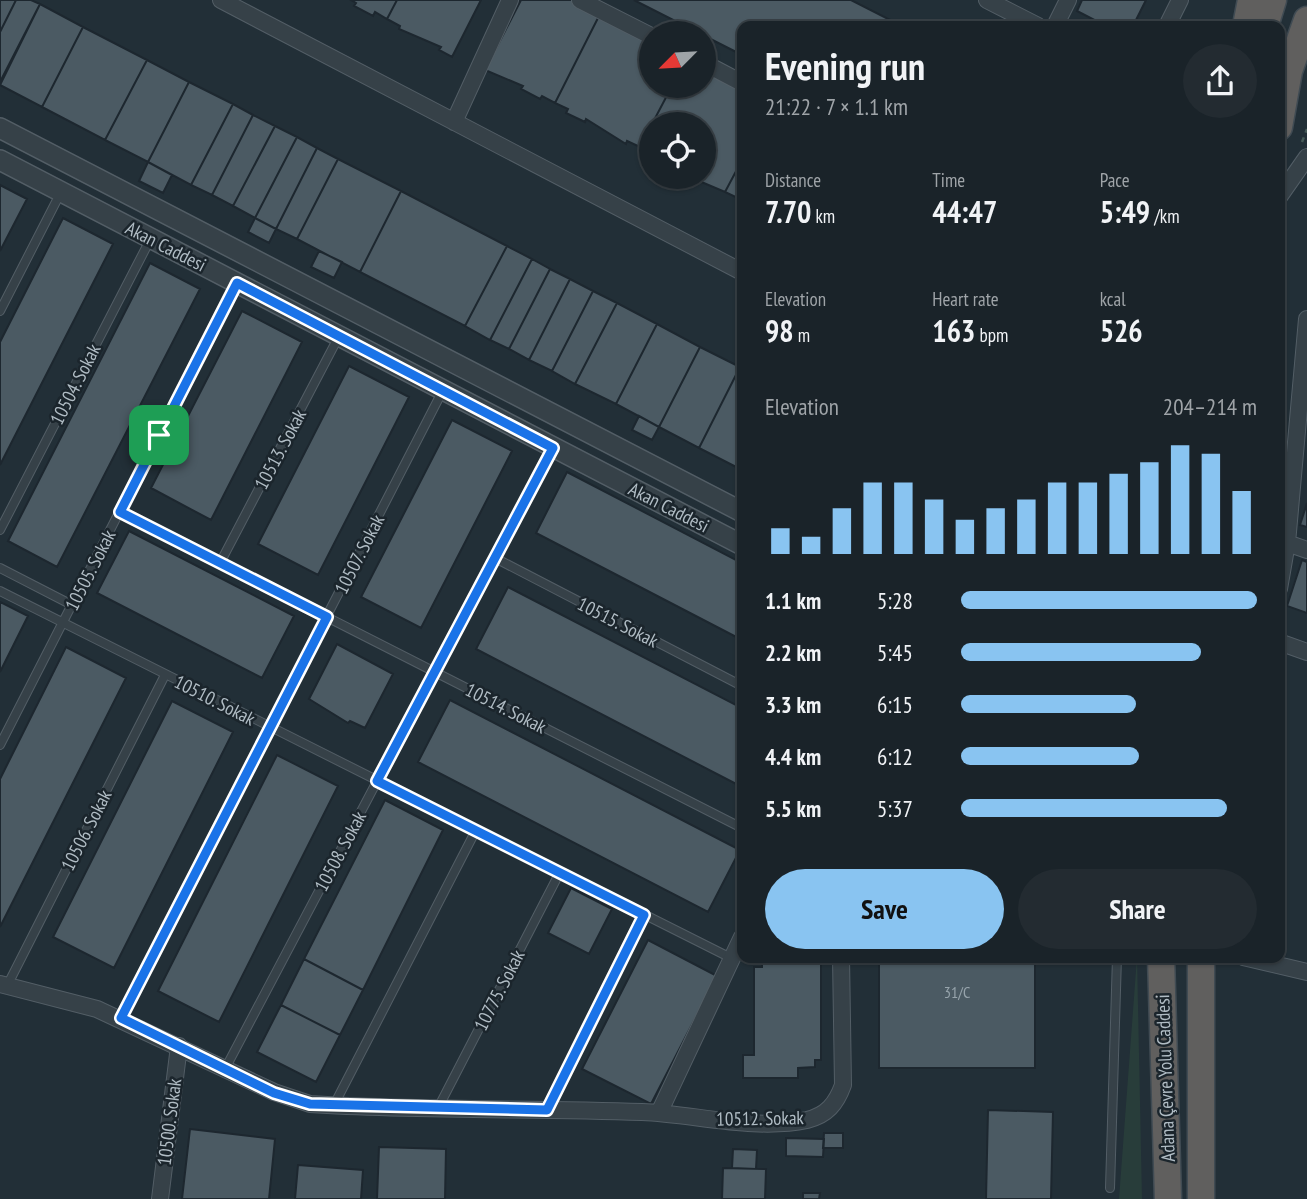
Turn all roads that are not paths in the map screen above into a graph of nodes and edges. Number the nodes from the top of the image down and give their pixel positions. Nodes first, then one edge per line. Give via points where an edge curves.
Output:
1 (221, 0) edge
2 (510, 0) edge
3 (580, 0) edge
4 (986, 0) edge
5 (1068, 0) edge
6 (1180, 0) edge
7 (1251, 0) edge
8 (1273, 0) edge
9 (1307, 20) edge
10 (1028, 21) edge
11 (1058, 21) edge
12 (1170, 21) edge
13 (1248, 21) edge
14 (1267, 21) edge
15 (639, 30) edge
16 (716, 69) edge
17 (1307, 76) edge
18 (737, 80) edge
19 (1285, 93) edge
20 (454, 122) junction
21 (0, 128) edge
22 (1285, 128) edge
23 (1307, 157) edge
24 (0, 160) edge
25 (1285, 189) edge
26 (61, 192) junction
27 (151, 238) junction
28 (737, 269) edge
29 (237, 283) junction
30 (0, 311) edge
31 (1307, 318) edge
32 (339, 336) junction
33 (444, 390) junction
34 (553, 448) junction
35 (737, 509) edge
36 (120, 512) junction
37 (0, 530) edge
38 (737, 542) edge
39 (1287, 543) junction
40 (1307, 550) edge
41 (1285, 554) edge
42 (495, 558) junction
43 (220, 563) junction
44 (0, 568) edge
45 (0, 591) edge
46 (72, 605) junction
47 (327, 617) junction
48 (63, 623) junction
49 (1285, 644) edge
50 (1307, 652) edge
51 (435, 672) junction
52 (165, 675) junction
53 (737, 683) edge
54 (270, 727) junction
55 (0, 746) edge
56 (377, 781) junction
57 (737, 825) edge
58 (476, 830) junction
59 (560, 872) junction
60 (644, 915) junction
61 (737, 948) edge
62 (732, 958) junction
63 (842, 963) edge
64 (1117, 963) edge
65 (1161, 963) edge
66 (1201, 963) edge
67 (1268, 963) edge
68 (1307, 972) edge
69 (4, 985) edge
70 (121, 1018) junction
71 (178, 1045) junction
72 (225, 1069) junction
73 (334, 1105) junction
74 (438, 1108) junction
75 (547, 1110) junction
76 (659, 1113) junction
77 (1166, 1130) junction
78 (1110, 1188) dead end
79 (1201, 1195) edge
80 (160, 1199) edge
81 (1160, 1199) edge
82 (1168, 1199) edge

1 - 20 street
2 - 20 street
3 - 15 street
4 - 10 street
5 - 11 street
6 - 12 street
7 - 13 highway
8 - 14 highway
9 - 19 highway
16 - 18 street
17 - 22 highway
20 - 28 street
21 - 35 street, Akan Caddesi
23 - 25 street
24 - 26 street, Akan Caddesi
26 - 27 street, Akan Caddesi
26 - 30 lane
27 - 29 street, Akan Caddesi
27 - 37 lane, 10504. Sokak
29 - 32 street, Akan Caddesi
29 - 36 lane, 10505. Sokak
31 - 39 street
32 - 33 street, Akan Caddesi
32 - 43 lane, 10513. Sokak
33 - 34 street, Akan Caddesi
33 - 47 lane, 10507. Sokak
34 - 38 street, Akan Caddesi
34 - 42 lane, 10508. Sokak
36 - 43 lane, 10514. Sokak
36 - 46 lane, 10505. Sokak
39 - 40 street
39 - 41 street
42 - 51 lane, 10508. Sokak
42 - 53 lane, 10515. Sokak
43 - 47 lane, 10514. Sokak
44 - 46 lane
45 - 48 lane, 10510. Sokak
46 - 48 lane, 10505. Sokak
47 - 51 lane, 10514. Sokak
47 - 54 lane, 10507. Sokak
48 - 52 lane, 10510. Sokak
48 - 55 lane, 10505. Sokak
49 - 50 street
51 - 56 lane, 10508. Sokak
51 - 57 lane, 10514. Sokak
52 - 54 lane, 10510. Sokak
52 - 69 lane, 10506. Sokak
54 - 56 lane, 10510. Sokak
54 - 70 lane, 10507. Sokak
56 - 58 lane, 10510. Sokak
56 - 72 lane, 10508. Sokak
58 - 59 lane, 10510. Sokak
58 - 73 lane
59 - 60 lane, 10510. Sokak
59 - 74 lane, 10775. Sokak
60 - 62 lane, 10510. Sokak
60 - 75 lane
61 - 62 street
62 - 76 street
63 - 76 street, 10512. Sokak via 843,1085 832,1107 795,1121 717,1121
64 - 78 lane
65 - 77 highway, Adana Çevre Yolu Caddesi
66 - 79 highway, Adana Çevre Yolu Caddesi
67 - 68 street
69 - 70 street, 10512. Sokak via 78,1002
70 - 71 street, 10512. Sokak
71 - 72 street, 10512. Sokak
71 - 80 street, 10500. Sokak
72 - 73 street, 10512. Sokak via 292,1100
73 - 74 street, 10512. Sokak
74 - 75 street, 10512. Sokak
75 - 76 street, 10512. Sokak
77 - 81 highway
77 - 82 highway, Adana Çevre Yolu Caddesi

